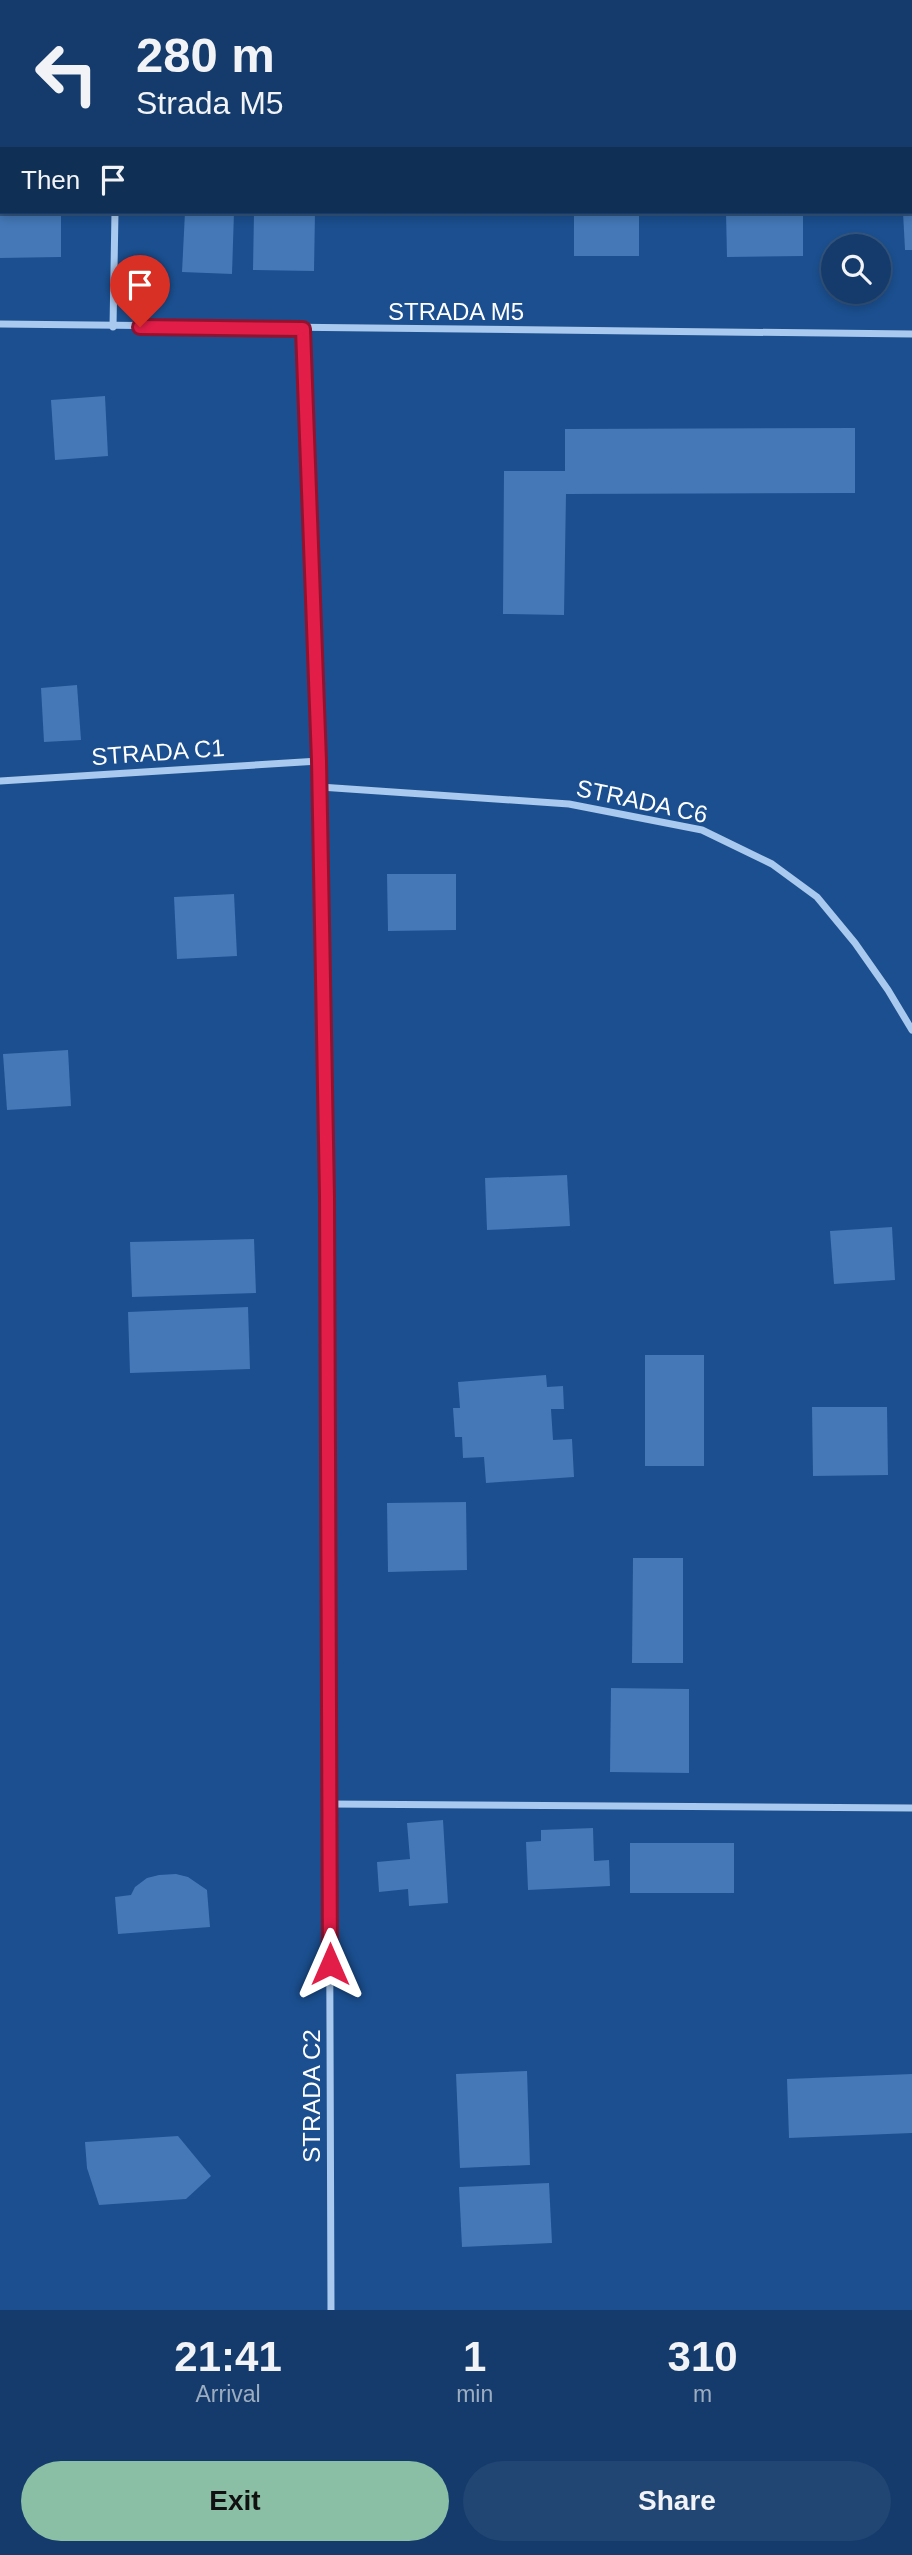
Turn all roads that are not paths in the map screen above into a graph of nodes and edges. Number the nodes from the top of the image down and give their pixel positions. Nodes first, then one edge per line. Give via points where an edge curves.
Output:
1 (115, 214) edge
2 (0, 324) edge
3 (113, 327) junction
4 (303, 329) junction
5 (912, 334) edge
6 (319, 761) junction
7 (0, 781) edge
8 (320, 787) junction
9 (912, 1030) edge
10 (329, 1804) junction
11 (912, 1808) edge
12 (331, 2310) edge

1 - 3 street
2 - 3 street, STRADA M5
3 - 4 street, STRADA M5
4 - 5 street, STRADA M5
4 - 6 street, STRADA C2
6 - 7 street, STRADA C1
6 - 8 street, STRADA C2
8 - 9 street, STRADA C6 via 569,804 702,830 772,864 817,897 888,989
8 - 10 street, STRADA C2
10 - 11 street
10 - 12 street, STRADA C2

